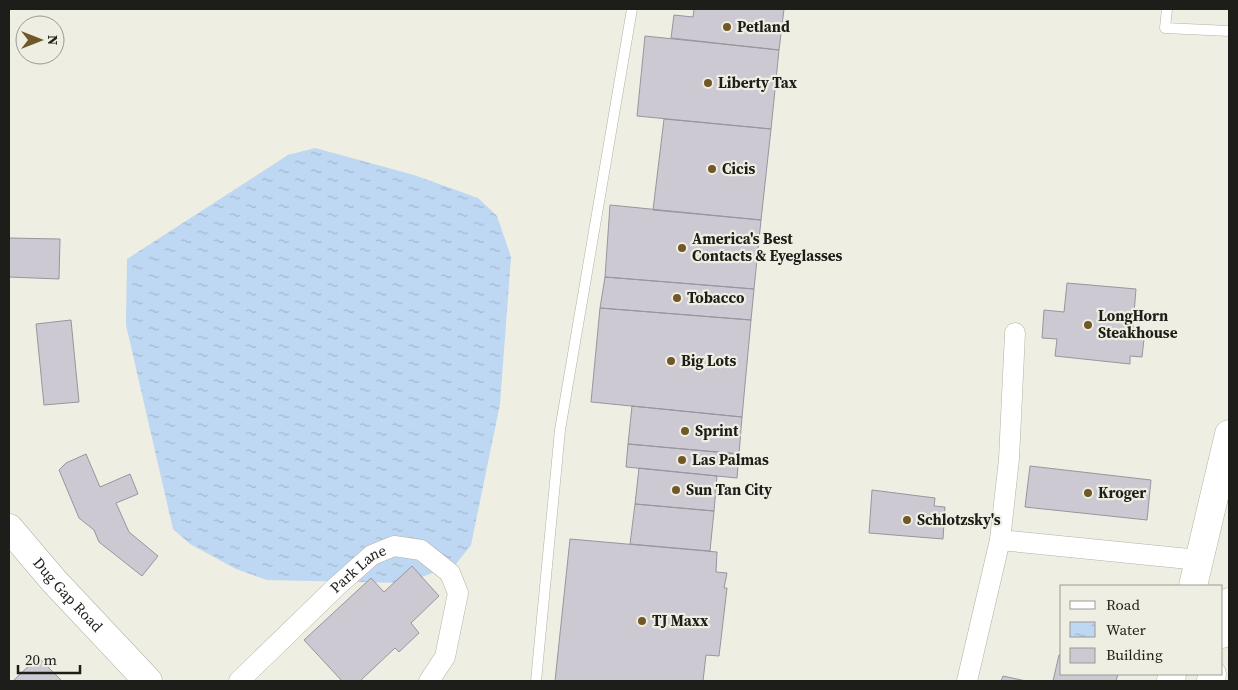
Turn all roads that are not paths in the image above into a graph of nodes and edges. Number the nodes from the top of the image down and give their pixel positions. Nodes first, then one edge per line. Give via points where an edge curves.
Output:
1 (632, 9) edge
2 (1166, 9) edge
3 (1229, 31) edge
4 (1015, 333) dead end
5 (1229, 434) edge
6 (9, 528) edge
7 (1000, 540) junction
8 (1199, 560) junction
9 (1193, 585) edge
10 (1229, 602) edge
11 (1223, 629) edge
12 (148, 681) edge
13 (239, 681) edge
14 (429, 681) edge
15 (536, 681) edge
16 (966, 681) edge

1 - 15 lane via 560,430
2 - 3 lane via 1165,28
4 - 7 street via 1009,459
5 - 8 main road
6 - 12 main road, Dug Gap Road
7 - 8 street
7 - 16 street
8 - 9 main road
10 - 11 main road
13 - 14 street, Park Lane via 372,555 394,546 421,550 450,573 458,593 445,657

